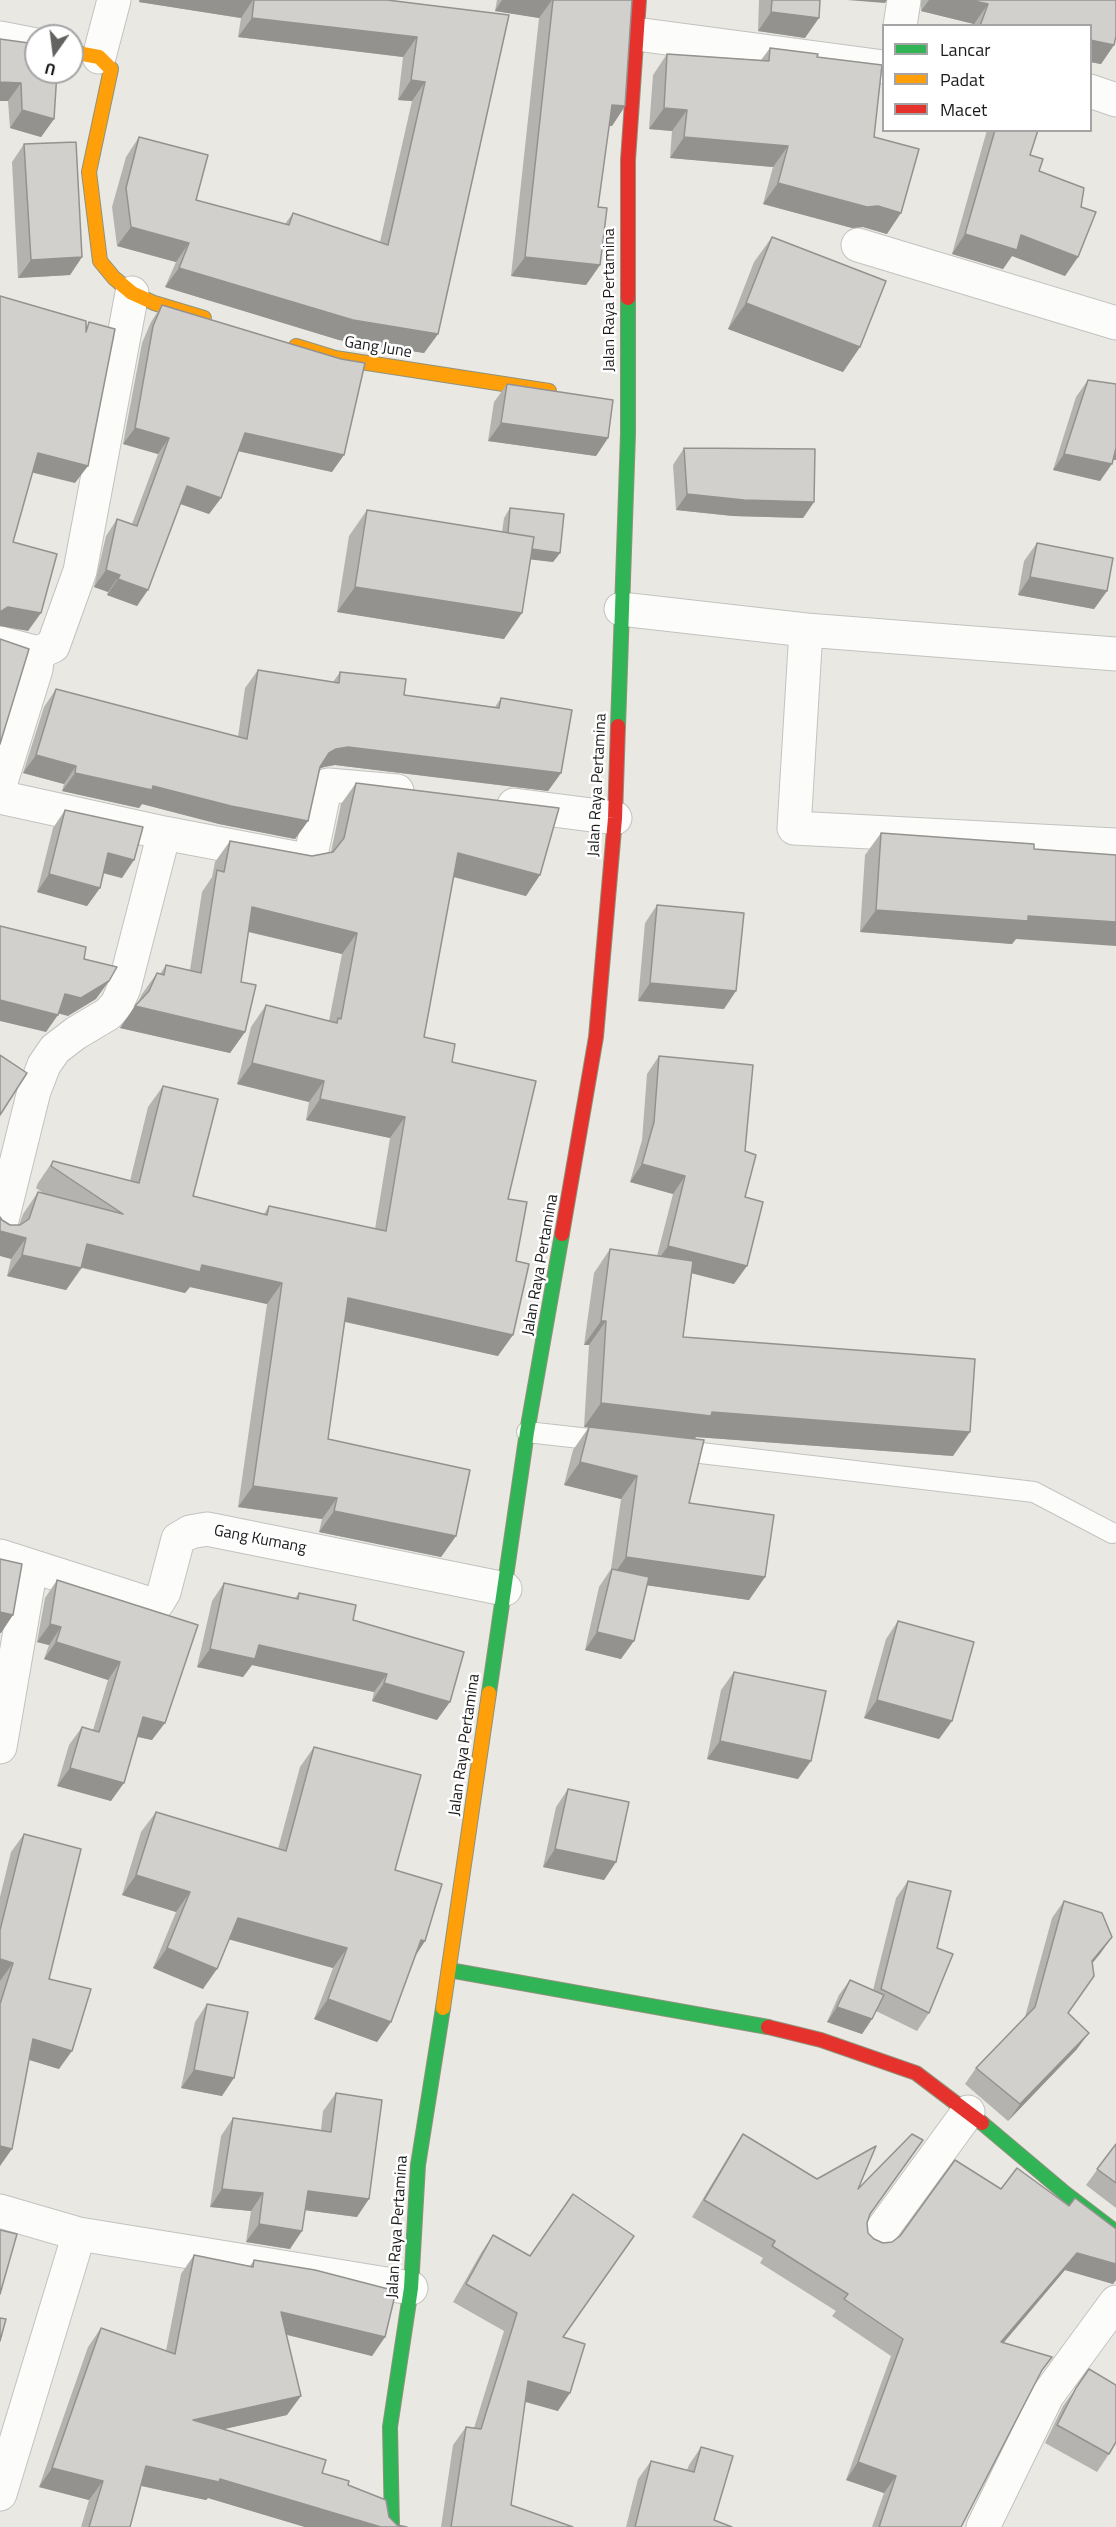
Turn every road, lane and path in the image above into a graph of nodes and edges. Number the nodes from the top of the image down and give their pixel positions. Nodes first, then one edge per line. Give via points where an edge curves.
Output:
1 (114, 0) edge
2 (639, 0) edge
3 (904, 0) edge
4 (900, 24) edge
5 (636, 34) junction
6 (0, 38) edge
7 (24, 43) edge
8 (85, 54) edge
9 (882, 68) edge
10 (1092, 92) edge
11 (1116, 100) edge
12 (858, 245) dead end
13 (132, 292) junction
14 (222, 323) edge
15 (1116, 323) edge
16 (279, 341) edge
17 (568, 394) edge
18 (621, 609) junction
19 (806, 630) junction
20 (0, 643) edge
21 (38, 653) junction
22 (1116, 654) edge
23 (0, 785) edge
24 (426, 795) edge
25 (0, 797) edge
26 (480, 801) edge
27 (615, 818) junction
28 (164, 833) junction
29 (1116, 845) edge
30 (0, 1228) edge
31 (527, 1432) junction
32 (621, 1443) edge
33 (656, 1447) edge
34 (1112, 1533) dead end
35 (0, 1556) edge
36 (31, 1567) junction
37 (505, 1589) junction
38 (0, 1747) edge
39 (450, 1970) junction
40 (968, 2112) junction
41 (0, 2211) edge
42 (1116, 2232) edge
43 (79, 2234) junction
44 (873, 2242) edge
45 (411, 2288) junction
46 (1116, 2302) edge
47 (0, 2494) edge
48 (392, 2527) edge
49 (983, 2527) edge

1 - 8 street
2 - 5 main road, Jalan Raya Pertamina
3 - 4 street
5 - 9 street
5 - 18 main road, Jalan Raya Pertamina via 621,402 627,434
6 - 7 street
8 - 13 main road via 111,69 89,172 100,261
10 - 11 street
12 - 15 street
13 - 14 main road via 154,303
13 - 21 street via 80,571 53,646
16 - 17 main road, Gang June via 335,358
18 - 19 street
18 - 27 main road, Jalan Raya Pertamina
19 - 22 street
19 - 29 street via 794,828
20 - 21 street
21 - 23 street
24 - 28 street via 328,785 311,855 307,858
25 - 28 street
26 - 27 street
27 - 31 main road, Jalan Raya Pertamina via 596,1036
28 - 30 street via 124,988 108,1014 55,1049 44,1065
31 - 32 lane
31 - 37 main road, Jalan Raya Pertamina
33 - 34 lane via 1034,1492
35 - 36 street
36 - 37 street, Gang Kumang via 147,1603 158,1602 178,1539 207,1529
36 - 38 street
37 - 39 main road, Jalan Raya Pertamina
39 - 40 main road via 758,2024 821,2040 916,2073
39 - 45 main road, Jalan Raya Pertamina via 418,2165
40 - 42 main road
40 - 44 street
41 - 43 street
43 - 45 street
43 - 47 street
45 - 48 main road, Jalan Raya Pertamina via 390,2427
46 - 49 street via 1047,2396

